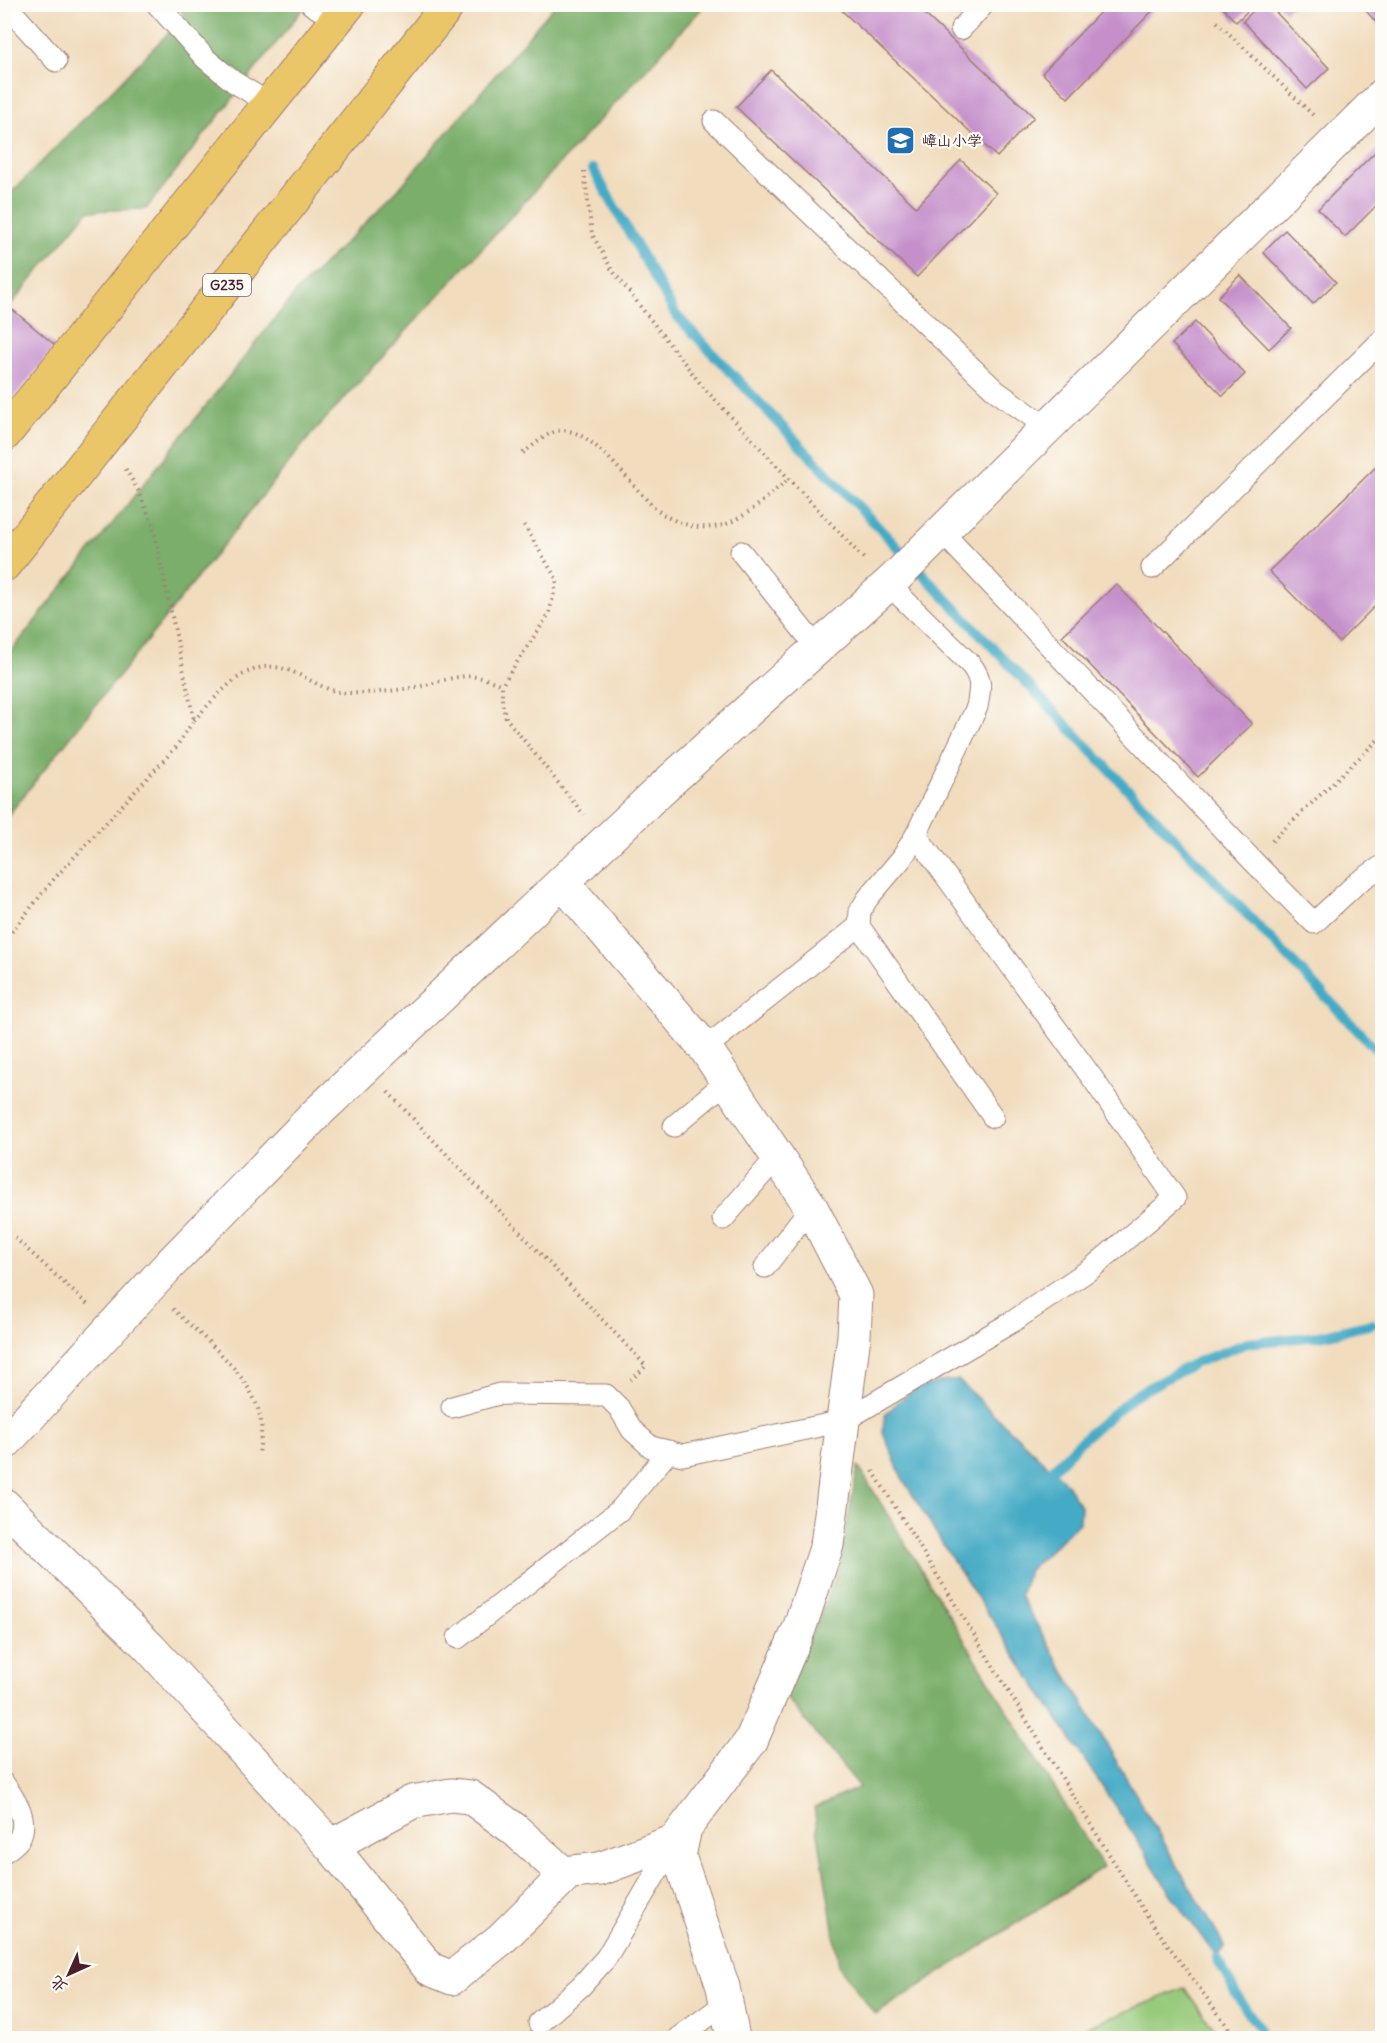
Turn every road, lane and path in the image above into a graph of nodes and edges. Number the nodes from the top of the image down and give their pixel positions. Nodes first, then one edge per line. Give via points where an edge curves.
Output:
1 (5, 4) edge
2 (157, 4) edge
3 (449, 4) edge
4 (984, 4) edge
5 (332, 10) edge
6 (1217, 22) dead end
7 (961, 29) dead end
8 (56, 61) dead end
9 (1383, 96) edge
10 (270, 104) junction
11 (714, 121) dead end
12 (1338, 140) junction
13 (584, 171) dead end
14 (1383, 340) edge
15 (1048, 428) junction
16 (4, 435) edge
17 (106, 437) junction
18 (523, 453) dead end
19 (789, 478) junction
20 (524, 525) dead end
21 (938, 537) junction
22 (741, 552) dead end
23 (4, 565) edge
24 (1152, 568) dead end
25 (891, 581) junction
26 (817, 648) junction
27 (502, 685) junction
28 (194, 720) junction
29 (1383, 736) edge
30 (916, 835) junction
31 (605, 842) junction
32 (1252, 860) junction
33 (1383, 866) edge
34 (562, 882) junction
35 (859, 926) junction
36 (4, 941) edge
37 (705, 1048) junction
38 (365, 1067) junction
39 (727, 1081) junction
40 (993, 1117) dead end
41 (674, 1126) dead end
42 (777, 1157) junction
43 (811, 1208) junction
44 (723, 1219) dead end
45 (15, 1238) dead end
46 (765, 1267) dead end
47 (150, 1286) junction
48 (112, 1327) junction
49 (611, 1400) junction
50 (452, 1407) dead end
51 (843, 1421) junction
52 (4, 1444) edge
53 (669, 1451) junction
54 (259, 1455) dead end
55 (4, 1505) edge
56 (458, 1638) dead end
57 (4, 1784) edge
58 (680, 1834) junction
59 (331, 1846) junction
60 (4, 1852) edge
61 (568, 1873) junction
62 (726, 2003) junction
63 (539, 2023) dead end
64 (678, 2038) edge
65 (733, 2038) edge
66 (1236, 2038) edge

1 - 8 lane
2 - 10 lane via 206,59
3 - 17 highway, G235
4 - 7 lane
5 - 10 highway
6 - 12 path
9 - 12 street
10 - 16 highway
11 - 15 lane via 996,391
12 - 15 street
13 - 19 path via 592,234 612,270 703,387
14 - 24 lane
15 - 21 street
17 - 23 highway, G235
17 - 28 path via 152,522
18 - 19 path via 555,431 570,432 590,441 613,461 659,512 703,528 725,524 745,514
19 - 25 path
20 - 27 path via 557,580 549,614
21 - 25 street
21 - 32 lane
22 - 26 lane
25 - 26 street
25 - 30 lane via 980,676 977,707
26 - 31 street
27 - 28 path via 475,676 346,693 319,687 294,671 272,666 253,670 234,681
27 - 31 path via 506,718
28 - 36 path via 176,747 54,879
29 - 32 path
30 - 35 lane via 860,911
30 - 51 lane via 1175,1198 1092,1268 1020,1316
31 - 34 street
32 - 33 lane via 1314,923 1357,883
34 - 37 street
34 - 38 street
35 - 37 lane
35 - 40 lane
37 - 39 street
38 - 47 street
38 - 49 path via 646,1365
39 - 41 lane
39 - 42 street
42 - 43 street
42 - 44 lane
43 - 46 lane
43 - 51 street via 856,1295
45 - 48 path
47 - 48 street
47 - 54 path via 249,1386 262,1424
48 - 52 street
49 - 50 lane via 606,1395 499,1394
49 - 53 lane via 632,1430 651,1447
51 - 53 lane via 682,1455
51 - 58 street via 827,1545 799,1629 751,1741
51 - 66 path via 1149,1919
53 - 56 lane via 620,1510
55 - 59 street via 149,1647
57 - 60 lane via 24,1822 19,1839
58 - 61 street via 600,1869
58 - 62 street via 679,1856
58 - 63 lane via 606,1958
59 - 61 street via 412,1802 451,1795 470,1797 514,1829 563,1873
59 - 61 street via 430,1969 452,1978 501,1939
62 - 64 lane
62 - 65 street

